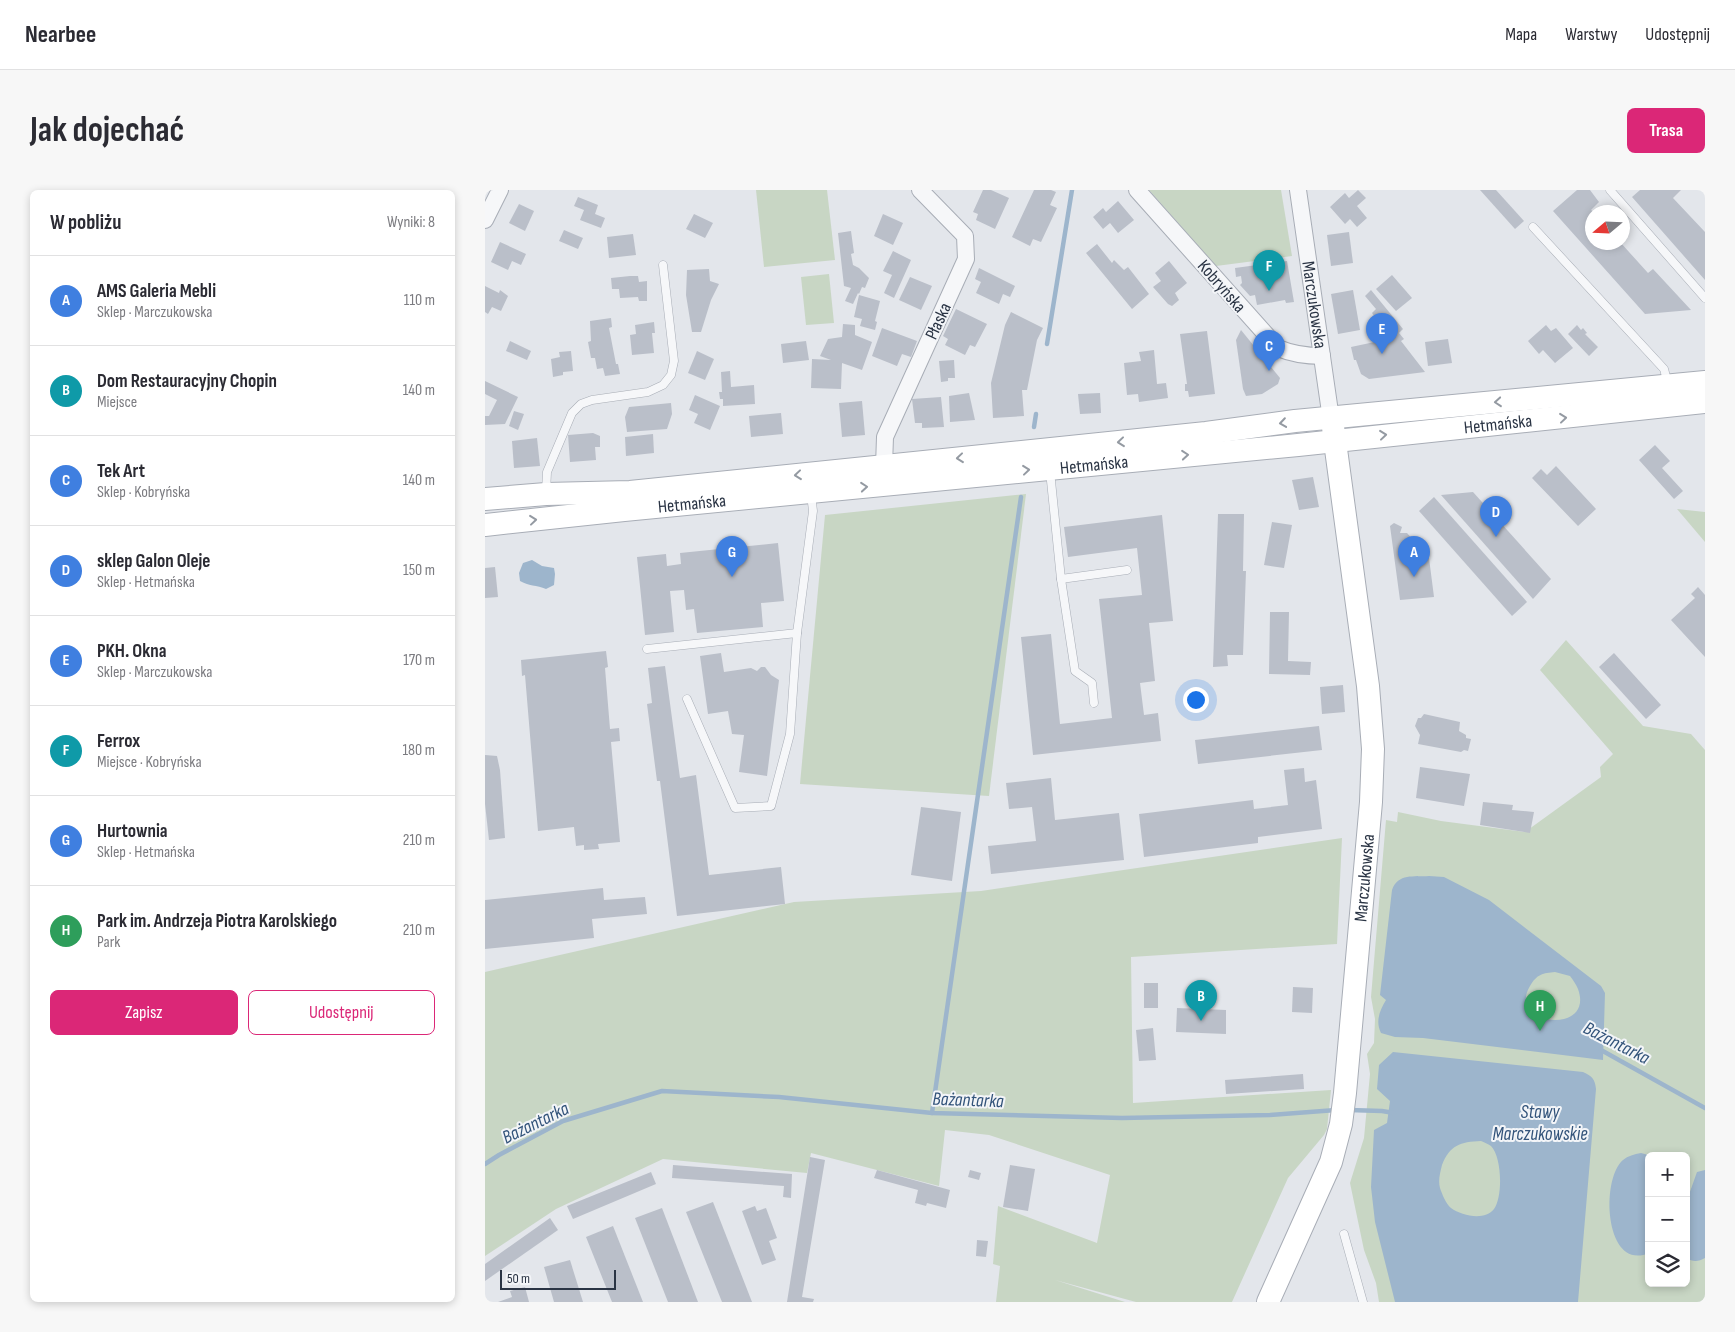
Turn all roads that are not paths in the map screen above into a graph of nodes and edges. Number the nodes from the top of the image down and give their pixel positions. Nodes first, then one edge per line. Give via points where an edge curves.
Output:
1 (500, 190) edge
2 (920, 190) edge
3 (1137, 190) edge
4 (1298, 190) edge
5 (1610, 190) edge
6 (485, 220) edge
7 (1533, 227) dead end
8 (663, 265) dead end
9 (1705, 298) edge
10 (1322, 356) junction
11 (1705, 382) edge
12 (1669, 386) junction
13 (1705, 402) edge
14 (1419, 421) junction
15 (1333, 430) junction
16 (1245, 439) junction
17 (884, 466) junction
18 (1050, 468) junction
19 (811, 492) junction
20 (546, 494) junction
21 (485, 498) edge
22 (485, 525) edge
23 (1127, 570) dead end
24 (1061, 579) junction
25 (797, 633) junction
26 (647, 648) dead end
27 (687, 699) dead end
28 (1094, 703) dead end
29 (1344, 1234) dead end
30 (1268, 1302) edge
31 (1363, 1302) edge

1 - 6 street
2 - 17 street, Płaska via 965,236 966,259 885,437
3 - 10 street, Kobryńska via 1278,348 1307,356
4 - 10 street, Marczukowska
5 - 9 lane
7 - 12 lane via 1665,369
8 - 20 lane via 674,361 671,375 663,385 648,392 581,404 572,413 547,472
10 - 15 street, Marczukowska
11 - 12 main road, Hetmańska
12 -> 14 main road, Hetmańska
14 -> 13 main road, Hetmańska
14 - 15 main road, Hetmańska
15 - 16 main road, Hetmańska via 1295,421
15 - 30 main road, Marczukowska via 1368,686 1373,749 1371,802 1341,1124 1327,1173
16 -> 17 main road, Hetmańska
18 -> 16 main road, Hetmańska
17 -> 20 main road, Hetmańska via 630,492
19 -> 18 main road, Hetmańska
18 - 24 lane
22 -> 19 main road, Hetmańska
19 - 25 lane via 813,511
20 - 21 main road, Hetmańska
23 - 24 lane
24 - 28 lane via 1075,670 1092,683
25 - 26 lane
25 - 27 lane via 790,734 771,806 735,808
29 - 31 lane

